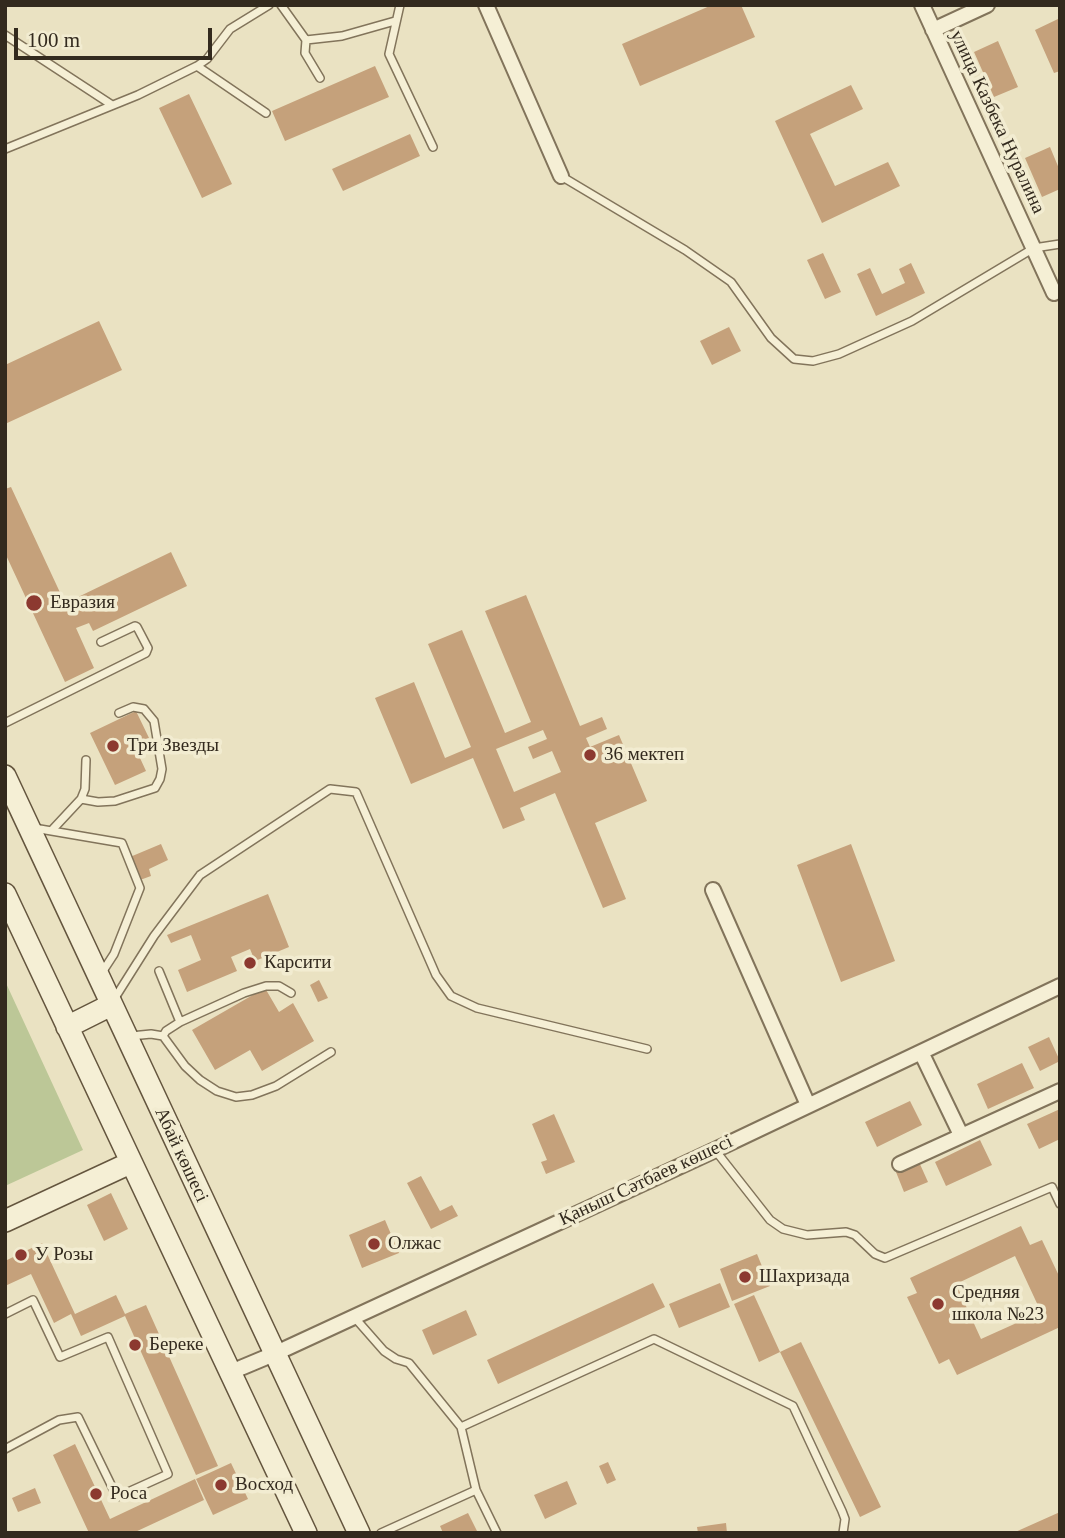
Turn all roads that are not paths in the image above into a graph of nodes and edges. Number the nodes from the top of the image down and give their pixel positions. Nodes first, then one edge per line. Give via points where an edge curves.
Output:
1 (269, 5) edge
2 (281, 5) edge
3 (400, 5) edge
4 (486, 5) edge
5 (922, 5) edge
6 (987, 5) edge
7 (396, 21) junction
8 (933, 30) junction
9 (5, 35) edge
10 (306, 40) junction
11 (197, 66) junction
12 (320, 78) dead end
13 (112, 105) junction
14 (266, 113) dead end
15 (433, 147) dead end
16 (5, 149) edge
17 (561, 176) joint
18 (1060, 244) edge
19 (1034, 248) junction
20 (1054, 293) dead end
21 (101, 642) dead end
22 (119, 713) dead end
23 (5, 723) edge
24 (86, 760) dead end
25 (5, 776) edge
26 (81, 799) junction
27 (29, 827) junction
28 (53, 829) junction
29 (713, 890) dead end
30 (5, 894) edge
31 (159, 971) dead end
32 (99, 977) junction
33 (1060, 986) edge
34 (291, 993) dead end
35 (111, 1005) junction
36 (180, 1022) junction
37 (67, 1027) junction
38 (163, 1036) junction
39 (126, 1037) junction
40 (647, 1049) dead end
41 (331, 1052) dead end
42 (921, 1052) junction
43 (1060, 1091) edge
44 (808, 1105) junction
45 (961, 1135) junction
46 (715, 1150) junction
47 (131, 1163) junction
48 (900, 1164) dead end
49 (1060, 1204) edge
50 (5, 1221) edge
51 (5, 1314) edge
52 (354, 1317) junction
53 (274, 1354) junction
54 (231, 1372) junction
55 (461, 1427) junction
56 (5, 1449) edge
57 (476, 1490) junction
58 (306, 1533) edge
59 (359, 1533) edge
60 (381, 1533) edge
61 (497, 1533) edge
62 (843, 1533) edge

1 - 11 lane via 228,31
2 - 10 lane
3 - 7 lane
4 - 17 street
5 - 8 street, улица Казбека Нуралина
6 - 8 street
7 - 10 lane via 342,36
7 - 15 lane via 389,54
8 - 19 street, улица Казбека Нуралина
9 - 13 lane
10 - 12 lane via 305,53
11 - 13 lane
11 - 14 lane
13 - 16 lane
17 - 19 lane via 730,282 771,338 794,359 813,361 839,354 912,321
18 - 19 lane
19 - 20 street, улица Казбека Нуралина
21 - 23 lane via 135,626 148,648
22 - 26 lane via 133,707 144,709 154,721 160,779 155,788 116,801
24 - 26 lane
25 - 27 main road, Абай көшесі
26 - 28 lane
27 - 28 lane
27 - 32 main road, Абай көшесі
28 - 32 lane via 122,842 140,888 114,954
29 - 44 street
30 - 37 main road
31 - 36 lane
32 - 35 main road, Абай көшесі
33 - 42 street, Қаныш Сәтбаев көшесі
34 - 36 lane via 279,986 266,986
35 - 37 main road
35 - 39 main road, Абай көшесі
35 - 40 lane via 200,875 330,789 356,792 436,975 451,996 477,1008
36 - 38 lane
37 - 47 main road
38 - 39 lane
38 - 41 lane via 200,1080 236,1097 276,1086
39 - 53 main road, Абай көшесі
42 - 44 street, Қаныш Сәтбаев көшесі
42 - 45 street
43 - 45 street
44 - 46 street, Қаныш Сәтбаев көшесі
45 - 48 street
46 - 49 lane via 770,1220 783,1229 807,1235 846,1232 886,1258 1052,1187
46 - 52 street, Қаныш Сәтбаев көшесі
47 - 50 main road
47 - 54 main road
51 - 56 lane via 33,1300 60,1357 108,1337 168,1474 117,1497 78,1417 59,1420
52 - 53 street, Қаныш Сәтбаев көшесі
52 - 55 lane via 384,1351 409,1363
53 - 54 street, Қаныш Сәтбаев көшесі
53 - 59 main road, Абай көшесі
54 - 58 main road
55 - 57 lane
55 - 62 lane via 654,1339 793,1406 842,1511
57 - 60 lane
57 - 61 lane

